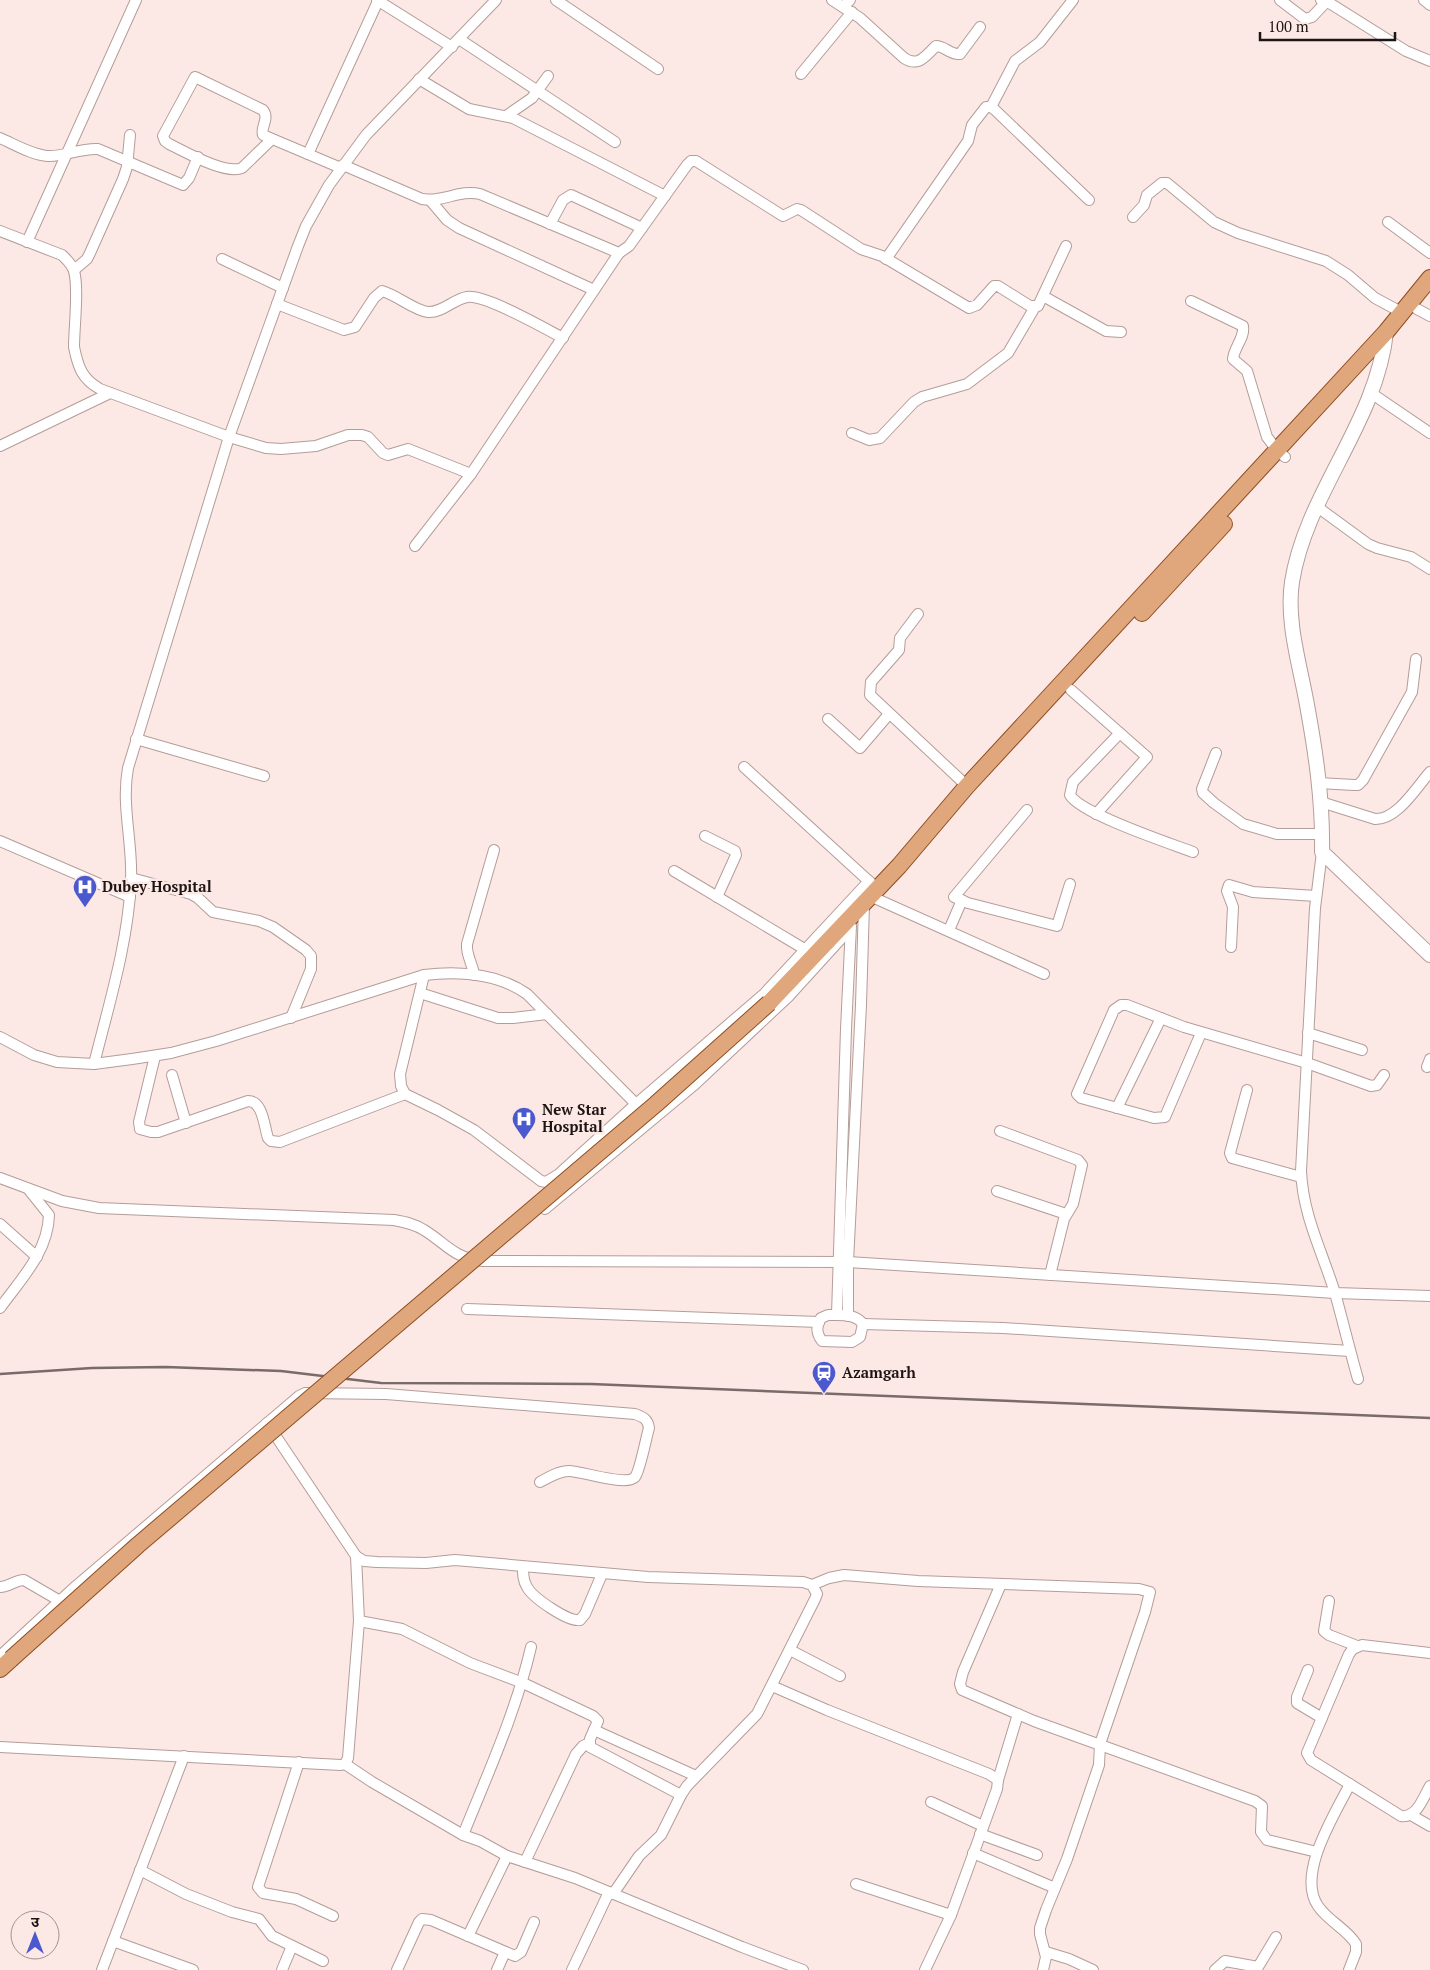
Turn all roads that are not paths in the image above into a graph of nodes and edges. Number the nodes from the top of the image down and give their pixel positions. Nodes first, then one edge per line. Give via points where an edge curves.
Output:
1 (136, 0) edge
2 (378, 0) edge
3 (496, 0) edge
4 (556, 0) edge
5 (832, 0) edge
6 (1073, 0) edge
7 (1280, 0) edge
8 (1424, 0) edge
9 (1324, 1) edge
10 (1430, 5) edge
11 (848, 7) edge
12 (980, 27) dead end
13 (459, 39) junction
14 (452, 47) junction
15 (1430, 61) edge
16 (658, 69) dead end
17 (801, 74) dead end
18 (548, 76) dead end
19 (419, 78) junction
20 (538, 92) junction
21 (992, 107) junction
22 (506, 116) junction
23 (130, 135) dead end
24 (0, 138) edge
25 (272, 139) junction
26 (615, 142) dead end
27 (68, 152) junction
28 (308, 154) junction
29 (198, 157) junction
30 (127, 160) junction
31 (342, 167) junction
32 (665, 196) junction
33 (430, 200) junction
34 (1089, 200) dead end
35 (1133, 217) dead end
36 (1388, 222) dead end
37 (550, 224) junction
38 (642, 228) junction
39 (0, 231) edge
40 (27, 242) junction
41 (1066, 246) dead end
42 (619, 253) junction
43 (1430, 253) edge
44 (222, 259) dead end
45 (886, 259) junction
46 (74, 270) junction
47 (1430, 278) edge
48 (283, 288) junction
49 (594, 290) junction
50 (1430, 293) edge
51 (1043, 296) junction
52 (1191, 301) dead end
53 (277, 304) junction
54 (1035, 307) junction
55 (1416, 312) edge
56 (1121, 332) dead end
57 (563, 338) junction
58 (1385, 339) junction
59 (110, 393) junction
60 (1371, 393) junction
61 (852, 433) dead end
62 (1430, 433) edge
63 (230, 437) junction
64 (0, 446) edge
65 (1281, 454) junction
66 (472, 474) junction
67 (1316, 506) junction
68 (416, 546) dead end
69 (1430, 569) edge
70 (918, 614) dead end
71 (1416, 659) dead end
72 (1071, 690) junction
73 (889, 714) junction
74 (828, 718) dead end
75 (1120, 733) junction
76 (136, 739) junction
77 (1216, 754) dead end
78 (744, 767) dead end
79 (1430, 772) edge
80 (264, 776) dead end
81 (1319, 783) junction
82 (967, 786) junction
83 (1321, 802) junction
84 (1027, 810) dead end
85 (1096, 814) junction
86 (1322, 834) junction
87 (704, 836) dead end
88 (0, 841) edge
89 (494, 850) dead end
90 (1193, 852) dead end
91 (1322, 852) junction
92 (898, 866) junction
93 (674, 871) dead end
94 (131, 878) junction
95 (1070, 884) dead end
96 (870, 892) junction
97 (1316, 896) junction
98 (130, 897) junction
99 (716, 897) junction
100 (962, 900) junction
101 (851, 922) junction
102 (948, 930) junction
103 (1231, 947) dead end
104 (806, 950) junction
105 (1430, 954) edge
106 (1044, 974) dead end
107 (424, 975) junction
108 (474, 975) junction
109 (420, 993) junction
110 (547, 1014) junction
111 (291, 1018) junction
112 (1161, 1018) junction
113 (1201, 1033) junction
114 (1308, 1033) junction
115 (0, 1037) edge
116 (1362, 1050) dead end
117 (155, 1056) junction
118 (1307, 1063) junction
119 (94, 1064) junction
120 (172, 1075) dead end
121 (1384, 1075) dead end
122 (1248, 1090) dead end
123 (405, 1094) junction
124 (636, 1104) junction
125 (1117, 1108) junction
126 (186, 1124) junction
127 (1000, 1131) dead end
128 (1301, 1177) junction
129 (0, 1178) edge
130 (27, 1189) junction
131 (997, 1191) dead end
132 (1066, 1214) junction
133 (0, 1224) edge
134 (37, 1257) junction
135 (482, 1261) junction
136 (843, 1262) junction
137 (1050, 1275) junction
138 (0, 1289) edge
139 (1335, 1293) junction
140 (8, 1296) junction
141 (1430, 1296) edge
142 (0, 1308) edge
143 (467, 1309) dead end
144 (842, 1315) junction
145 (819, 1322) junction
146 (863, 1324) junction
147 (1350, 1351) junction
148 (1358, 1379) dead end
149 (267, 1423) junction
150 (540, 1482) dead end
151 (356, 1556) junction
152 (523, 1567) junction
153 (602, 1574) junction
154 (1001, 1584) junction
155 (812, 1585) junction
156 (0, 1587) edge
157 (60, 1601) junction
158 (1329, 1601) dead end
159 (359, 1621) junction
160 (1357, 1646) junction
161 (531, 1647) dead end
162 (790, 1650) junction
163 (1430, 1653) edge
164 (4, 1661) edge
165 (1308, 1670) dead end
166 (840, 1676) dead end
167 (523, 1683) junction
168 (772, 1686) junction
169 (1018, 1714) junction
170 (1322, 1718) junction
171 (594, 1730) junction
172 (589, 1743) junction
173 (1100, 1744) junction
174 (0, 1747) edge
175 (184, 1756) junction
176 (299, 1762) junction
177 (345, 1764) junction
178 (696, 1776) junction
179 (998, 1780) junction
180 (1350, 1784) junction
181 (1430, 1786) edge
182 (680, 1795) junction
183 (931, 1802) dead end
184 (1411, 1815) junction
185 (1430, 1826) edge
186 (982, 1830) junction
187 (463, 1834) junction
188 (1317, 1852) junction
189 (973, 1854) junction
190 (1037, 1855) dead end
191 (507, 1856) junction
192 (525, 1862) junction
193 (140, 1870) junction
194 (856, 1884) dead end
195 (1055, 1888) junction
196 (611, 1893) junction
197 (951, 1915) junction
198 (334, 1916) dead end
199 (534, 1922) dead end
200 (468, 1936) junction
201 (1276, 1937) dead end
202 (113, 1941) junction
203 (292, 1946) junction
204 (505, 1952) junction
205 (1046, 1952) junction
206 (323, 1960) dead end
207 (102, 1970) edge
208 (193, 1970) edge
209 (282, 1970) edge
210 (396, 1970) edge
211 (497, 1970) edge
212 (572, 1970) edge
213 (803, 1970) edge
214 (925, 1970) edge
215 (1043, 1970) edge
216 (1093, 1970) edge
217 (1215, 1970) edge
218 (1349, 1970) edge

1 - 27 street
2 - 14 street
2 - 28 street
3 - 13 street
4 - 16 street
5 - 11 street
6 - 21 street via 1043,38 1015,61
7 - 9 street via 1305,19 1312,17
8 - 10 street
9 - 15 street via 1406,51
11 - 12 street via 912,62 921,61 936,46 960,54
11 - 17 street
13 - 14 street
13 - 20 street
14 - 19 street
18 - 20 street
19 - 22 street via 469,110
19 - 31 street via 366,134
20 - 22 street
20 - 26 street
21 - 34 street
21 - 45 street via 986,107 974,122 968,141
22 - 32 street
23 - 30 street
24 - 27 street via 44,156
25 - 28 street
25 - 29 street via 238,170 223,168
25 - 29 street via 262,132 266,118 264,110 195,77 163,136 169,144
27 - 30 street via 98,149
27 - 40 street
28 - 31 street
29 - 30 street via 183,185
30 - 46 street via 124,179 90,253
31 - 33 street
31 - 48 street via 306,226
32 - 38 street
32 - 45 street via 687,165 696,161 783,216 801,210 861,249
33 - 37 street via 472,192
33 - 49 street via 447,220 459,228
35 - 55 street via 1144,205 1147,195 1162,183 1167,183 1214,222 1326,261 1374,298
36 - 43 street
37 - 38 street via 563,200 571,195
37 - 42 street
38 - 42 street via 624,252
39 - 40 street
40 - 46 street via 62,255
41 - 51 street
42 - 49 street
44 - 48 street
45 - 54 street via 969,308 977,305 994,286
46 - 59 street via 76,356 89,383
47 - 55 main road
48 - 53 street
49 - 57 street
50 - 55 main road
51 - 54 street
51 - 56 street via 1106,331
52 - 65 street via 1243,326 1244,332 1233,358 1247,371 1265,430
53 - 57 street via 344,330 355,327 378,293 389,293 425,312 436,311 472,296 487,300
53 - 63 street
54 - 61 street via 1008,353 967,384 922,397 880,438 869,440
55 - 58 main road
57 - 66 street
58 - 60 main road
58 - 65 main road
59 - 63 street
59 - 64 street
60 - 62 street
60 - 67 main road
63 - 66 street via 281,450 316,446 348,435 362,435 383,453 408,449
63 - 76 street
65 - 72 main road
65 - 82 main road
66 - 68 street
67 - 69 street via 1368,544 1411,557
67 - 81 main road via 1296,562 1291,599
70 - 73 street via 900,638 899,650 869,686 870,695
71 - 81 street via 1412,692 1363,780 1358,785
72 - 75 street
72 - 92 main road via 924,849
73 - 74 street via 860,748
73 - 82 street
75 - 85 street via 1147,757
75 - 85 street via 1071,786 1070,795 1074,801
76 - 80 street
76 - 94 street via 125,782
77 - 86 street via 1202,789 1219,808 1240,823 1277,834
78 - 96 street
79 - 83 street via 1395,813 1384,819 1376,820
81 - 83 main road
82 - 92 main road
83 - 86 main road
84 - 100 street via 954,897
85 - 90 street
86 - 91 main road
87 - 99 street via 736,854
88 - 98 street
89 - 108 street via 467,944 467,957
91 - 97 street
91 - 105 main road
92 - 96 main road
93 - 99 street
94 - 98 street
94 - 111 street via 191,894 213,912 266,924 299,944 312,962
95 - 100 street via 1057,926
96 - 101 main road
96 - 102 street
96 - 104 street
96 - 136 street
97 - 103 street via 1253,892 1229,885 1227,891 1233,907
97 - 114 street
98 - 119 street
99 - 104 street
100 - 102 street
101 - 135 street via 789,996 692,1086
101 - 136 street
101 - 164 main road, bridge via 769,1003 649,1110
102 - 106 street
104 - 124 street via 764,994
107 - 108 street
107 - 109 street
107 - 111 street
108 - 110 street via 518,987
109 - 110 street via 498,1018
109 - 123 street via 400,1074 400,1086
110 - 124 street
111 - 117 street via 216,1042
112 - 113 street
112 - 125 street
112 - 125 street via 1127,1005 1114,1010 1077,1094
113 - 118 street
113 - 125 street via 1165,1117 1157,1119
114 - 116 street
114 - 118 street
115 - 119 street via 34,1055 57,1062
117 - 119 street
117 - 126 street via 140,1129 158,1132
118 - 121 street via 1371,1086 1377,1085
118 - 128 street
120 - 126 street
122 - 128 street via 1230,1153 1232,1158
123 - 124 street via 466,1126 540,1181 546,1182
123 - 126 street via 280,1142 268,1138 259,1106 252,1101
127 - 132 street via 1081,1163 1075,1196
128 - 139 street via 1305,1206
129 - 130 street
130 - 134 street via 49,1215 45,1239
130 - 135 street via 99,1208 394,1220 424,1230 455,1254
131 - 132 street
132 - 137 street
133 - 134 street
134 - 140 street
135 - 136 street
136 - 137 street
136 - 144 street
137 - 139 street
138 - 140 street
139 - 141 street
139 - 147 street
140 - 142 street
143 - 145 street
144 - 145 street via 821,1318
144 - 146 street via 859,1319
145 - 146 street via 818,1335 822,1341 830,1342 852,1342 860,1337
146 - 147 street via 1003,1328
147 - 148 street
149 - 150 street via 299,1396 310,1392 386,1394 635,1414 648,1423 638,1469 632,1479 619,1480 570,1471
149 - 151 street
149 - 157 street
151 - 152 street via 364,1561 377,1562 455,1560
151 - 159 street
152 - 153 street
152 - 153 street via 524,1582 530,1592 577,1621 585,1614
153 - 155 street via 803,1582
154 - 155 street via 844,1576
154 - 169 street via 960,1684 967,1693
154 - 173 street via 1150,1592
155 - 162 street via 817,1594
156 - 157 street via 24,1580
157 - 164 street
158 - 160 street via 1324,1631
159 - 167 street via 402,1629
159 - 177 street
160 - 163 street
160 - 170 street via 1350,1654
161 - 167 street
162 - 166 street
162 - 168 street
165 - 170 street via 1296,1701
167 - 171 street via 596,1718
167 - 187 street
168 - 178 street via 757,1714
168 - 179 street
169 - 173 street
169 - 179 street
170 - 180 street via 1308,1756
171 - 172 street
171 - 178 street
172 - 182 street via 592,1749
172 - 192 street via 576,1754
173 - 188 street via 1259,1803 1262,1806 1262,1832 1267,1840
173 - 195 street via 1098,1765
174 - 175 street
175 - 176 street
175 - 193 street
176 - 177 street
176 - 198 street via 258,1887 263,1893 296,1899
177 - 187 street
178 - 182 street
179 - 186 street
180 - 184 street via 1401,1816
180 - 188 street
181 - 184 street
182 - 196 street via 661,1834 639,1856
183 - 186 street
184 - 185 street
186 - 189 street
186 - 190 street
187 - 191 street
188 - 218 street via 1313,1863 1313,1895 1324,1913 1356,1944
189 - 195 street
189 - 197 street
191 - 192 street
191 - 200 street
192 - 196 street
193 - 202 street
193 - 203 street via 186,1894 259,1919 272,1936
194 - 197 street
195 - 205 street via 1040,1928
196 - 212 street
196 - 213 street
197 - 214 street
199 - 204 street via 517,1956
200 - 204 street
200 - 210 street via 422,1919
201 - 217 street via 1258,1967 1225,1961
202 - 207 street
202 - 208 street
203 - 206 street
203 - 209 street
204 - 211 street
205 - 215 street
205 - 216 street

